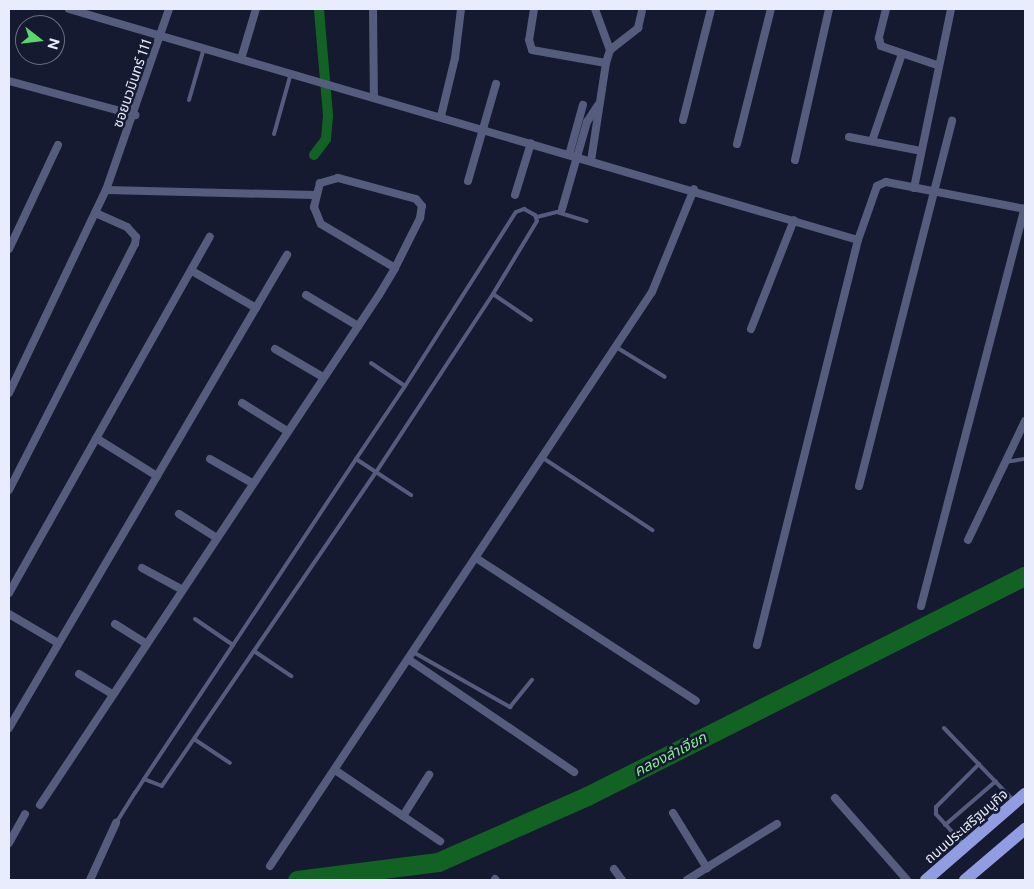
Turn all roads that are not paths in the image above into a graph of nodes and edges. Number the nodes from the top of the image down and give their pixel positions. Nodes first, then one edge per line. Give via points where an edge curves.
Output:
1 (72, 9) edge
2 (169, 9) edge
3 (256, 9) edge
4 (373, 9) edge
5 (461, 9) edge
6 (534, 9) edge
7 (596, 9) edge
8 (711, 9) edge
9 (771, 9) edge
10 (829, 9) edge
11 (886, 9) edge
12 (951, 9) edge
13 (642, 11) dead end
14 (162, 36) junction
15 (204, 48) junction
16 (610, 50) junction
17 (902, 54) junction
18 (241, 58) junction
19 (606, 63) junction
20 (937, 64) junction
21 (291, 73) junction
22 (9, 81) edge
23 (496, 84) dead end
24 (374, 98) junction
25 (189, 100) dead end
26 (598, 105) junction
27 (583, 106) dead end
28 (135, 115) junction
29 (440, 116) junction
30 (683, 120) dead end
31 (952, 121) dead end
32 (484, 129) junction
33 (274, 134) dead end
34 (849, 137) dead end
35 (872, 141) junction
36 (531, 143) junction
37 (737, 144) dead end
38 (58, 145) dead end
39 (921, 151) junction
40 (573, 156) junction
41 (795, 160) dead end
42 (591, 161) junction
43 (468, 181) dead end
44 (914, 188) junction
45 (694, 189) junction
46 (106, 190) junction
47 (934, 192) junction
48 (314, 195) junction
49 (515, 195) dead end
50 (1025, 208) edge
51 (562, 209) dead end
52 (95, 213) junction
53 (537, 217) junction
54 (794, 220) junction
55 (587, 221) dead end
56 (210, 237) dead end
57 (858, 240) junction
58 (9, 249) edge
59 (287, 255) dead end
60 (395, 268) junction
61 (192, 271) junction
62 (493, 294) junction
63 (306, 295) dead end
64 (256, 308) junction
65 (531, 320) dead end
66 (358, 326) junction
67 (751, 329) dead end
68 (616, 347) junction
69 (275, 349) dead end
70 (371, 363) dead end
71 (323, 377) junction
72 (665, 378) dead end
73 (405, 386) junction
74 (9, 394) edge
75 (242, 403) dead end
76 (1025, 421) edge
77 (287, 431) junction
78 (96, 438) junction
79 (210, 458) dead end
80 (543, 458) junction
81 (356, 459) junction
82 (1025, 459) edge
83 (1005, 462) junction
84 (376, 472) junction
85 (157, 476) junction
86 (252, 484) junction
87 (859, 486) dead end
88 (9, 490) edge
89 (411, 496) dead end
90 (179, 514) dead end
91 (652, 530) dead end
92 (217, 538) junction
93 (968, 540) dead end
94 (476, 558) junction
95 (142, 568) dead end
96 (181, 589) junction
97 (9, 593) edge
98 (921, 606) dead end
99 (9, 614) edge
100 (195, 619) dead end
101 (114, 624) dead end
102 (144, 642) junction
103 (58, 643) junction
104 (233, 645) junction
105 (757, 645) dead end
106 (254, 651) junction
107 (413, 652) junction
108 (408, 659) junction
109 (79, 674) dead end
110 (291, 676) dead end
111 (532, 680) dead end
112 (111, 693) junction
113 (696, 701) dead end
114 (9, 728) edge
115 (944, 728) dead end
116 (194, 739) junction
117 (230, 763) dead end
118 (979, 764) junction
119 (335, 770) junction
120 (574, 772) dead end
121 (429, 775) dead end
122 (144, 779) junction
123 (996, 782) junction
124 (835, 798) dead end
125 (1021, 799) edge
126 (40, 805) dead end
127 (673, 813) dead end
128 (25, 814) dead end
129 (404, 816) junction
130 (116, 822) joint
131 (777, 824) dead end
132 (945, 825) junction
133 (1025, 829) edge
134 (440, 841) dead end
135 (1025, 842) edge
136 (9, 844) edge
137 (966, 847) junction
138 (270, 866) dead end
139 (707, 868) junction
140 (614, 869) dead end
141 (976, 871) junction
142 (90, 880) edge
143 (622, 880) edge
144 (687, 880) edge
145 (907, 880) edge
146 (926, 880) edge
147 (965, 880) edge

1 - 14 street
2 - 14 street
3 - 18 street
4 - 24 street
5 - 29 street via 455,58
6 - 19 street via 529,40 532,50
7 - 16 street
8 - 30 street
9 - 37 street
10 - 41 street
11 - 17 street via 878,38 881,46
12 - 20 street
13 - 16 street via 631,38
14 - 15 street, ซอยนวมินทร์ 111
14 - 28 street, ซอยนวมินทร์ 111
15 - 18 street, ซอยนวมินทร์ 111
15 - 25 lane
16 - 19 street
17 - 20 street
17 - 35 street
18 - 21 street, ซอยนวมินทร์ 111
19 - 26 street
20 - 39 street
21 - 24 street, ซอยนวมินทร์ 111
21 - 33 lane
22 - 28 street
23 - 32 street
24 - 29 street, ซอยนวมินทร์ 111
26 - 40 street
26 - 42 street via 600,125
27 - 40 street
28 - 46 street, ซอยนวมินทร์ 111
29 - 32 street, ซอยนวมินทร์ 111
31 - 47 street
32 - 36 street, ซอยนวมินทร์ 111
32 - 43 street
34 - 35 street
35 - 39 street
36 - 40 street, ซอยนวมินทร์ 111
36 - 49 street
38 - 58 street
39 - 44 street
40 - 42 street, ซอยนวมินทร์ 111
40 - 51 street
42 - 45 street, ซอยนวมินทร์ 111
44 - 47 street
44 - 57 street via 886,182 877,186
45 - 54 street, ซอยนวมินทร์ 111
45 - 68 street via 652,292
46 - 48 street
46 - 52 street, ซอยนวมินทร์ 111
47 - 50 street
47 - 87 street
48 - 60 street via 316,217 329,232
48 - 60 street via 320,183 338,178 421,202 420,218
50 - 98 street
52 - 74 street, ซอยนวมินทร์ 111
52 - 88 street via 127,227 136,237 135,244
53 - 55 lane via 557,212
53 - 62 lane
53 - 73 lane via 524,209 516,212
54 - 57 street, ซอยนวมินทร์ 111
54 - 67 street
56 - 61 street
57 - 105 street
59 - 64 street
60 - 66 street
61 - 64 street
61 - 78 street
62 - 65 lane
62 - 84 lane
63 - 66 street
64 - 85 street
66 - 71 street
68 - 72 lane
68 - 80 street
69 - 71 street
70 - 73 lane
71 - 77 street
73 - 81 lane
75 - 77 street
76 - 83 street
77 - 86 street
78 - 85 street
78 - 97 street
79 - 86 street
80 - 91 lane
80 - 94 street
81 - 84 lane
81 - 104 lane
82 - 83 lane
83 - 93 street
84 - 89 lane
84 - 106 lane
85 - 103 street
86 - 92 street
90 - 92 street
92 - 96 street
94 - 107 street
94 - 113 street
95 - 96 street
96 - 102 street
99 - 103 street
100 - 104 lane
101 - 102 street
102 - 112 street
103 - 114 street
104 - 122 lane
106 - 110 lane
106 - 116 lane
107 - 108 street
107 - 111 lane via 510,708
108 - 119 street
108 - 120 street
109 - 112 street
112 - 126 street
115 - 118 lane
116 - 117 lane
116 - 122 lane via 162,786
118 - 123 lane
118 - 132 lane via 937,803 936,814
119 - 129 street
119 - 138 street
121 - 129 street
122 - 130 lane
123 - 125 lane
123 - 132 lane
124 - 145 street
125 - 137 main road, ถนนประเสริฐมนูกิจ
127 - 139 street
128 - 136 street
129 - 134 street
130 - 142 street
131 - 139 street
132 - 137 lane
133 - 141 main road
135 - 141 main road
137 - 146 main road, ถนนประเสริฐมนูกิจ
139 - 144 street
140 - 143 street
141 - 147 main road

